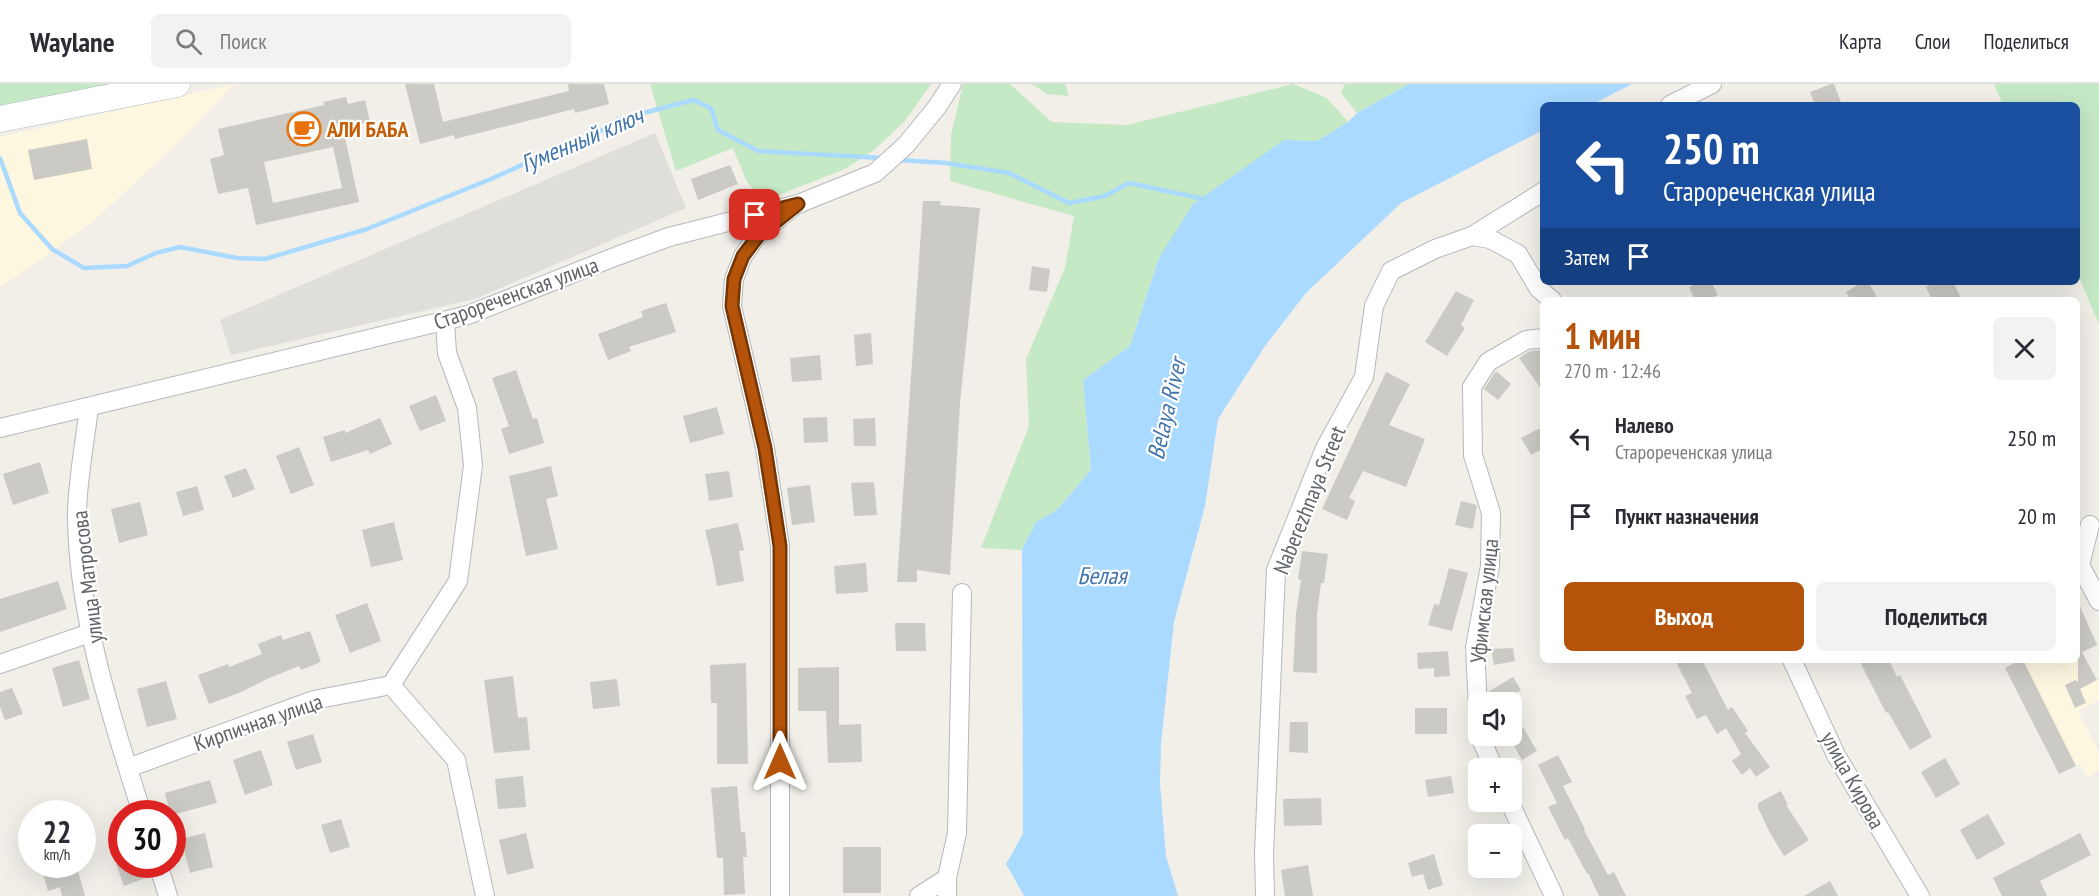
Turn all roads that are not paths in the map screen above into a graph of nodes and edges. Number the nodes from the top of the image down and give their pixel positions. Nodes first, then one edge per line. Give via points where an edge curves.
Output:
1 (177, 84) edge
2 (952, 84) edge
3 (1712, 84) edge
4 (1676, 102) edge
5 (0, 118) edge
6 (1540, 194) edge
7 (798, 204) junction
8 (1472, 236) junction
9 (1548, 297) edge
10 (445, 321) junction
11 (1540, 338) edge
12 (89, 407) junction
13 (0, 429) edge
14 (2089, 523) edge
15 (2080, 560) edge
16 (2080, 566) edge
17 (962, 593) dead end
18 (2099, 601) edge
19 (90, 633) junction
20 (1793, 663) edge
21 (0, 664) edge
22 (391, 685) junction
23 (1477, 692) edge
24 (128, 768) junction
25 (138, 800) edge
26 (1514, 812) edge
27 (162, 878) edge
28 (947, 887) edge
29 (168, 896) edge
30 (485, 896) edge
31 (780, 896) edge
32 (919, 896) edge
33 (1265, 896) edge
34 (1554, 896) edge
35 (1920, 896) edge

1 - 5 main road
2 - 7 street, Старореченская улица via 906,145 875,173
3 - 4 street
6 - 8 street
7 - 10 street, Старореченская улица via 669,237
7 - 31 street via 758,236 743,256 734,279 732,306 765,448 780,546
8 - 9 street via 1490,239 1518,254 1539,289
8 - 33 street, Naberezhnaya Street via 1435,249 1391,272 1374,306 1364,377 1324,448 1276,570
10 - 12 street, Старореченская улица
10 - 22 street via 447,353 467,408 472,465 458,581
11 - 23 street, Уфимская улица via 1527,340 1488,362 1472,387 1473,454 1491,513 1491,566 1475,647
12 - 13 street, Старореченская улица
12 - 19 street, улица Матросова via 77,510
14 - 15 street
16 - 18 street
17 - 28 street via 957,833
19 - 21 street
19 - 24 street, улица Матросова
20 - 35 street, улица Кирова via 1836,755
22 - 24 street, Кирпичная улица via 314,700
22 - 30 street via 456,760
24 - 25 street, улица Матросова
26 - 34 street
27 - 29 street
28 - 32 street

